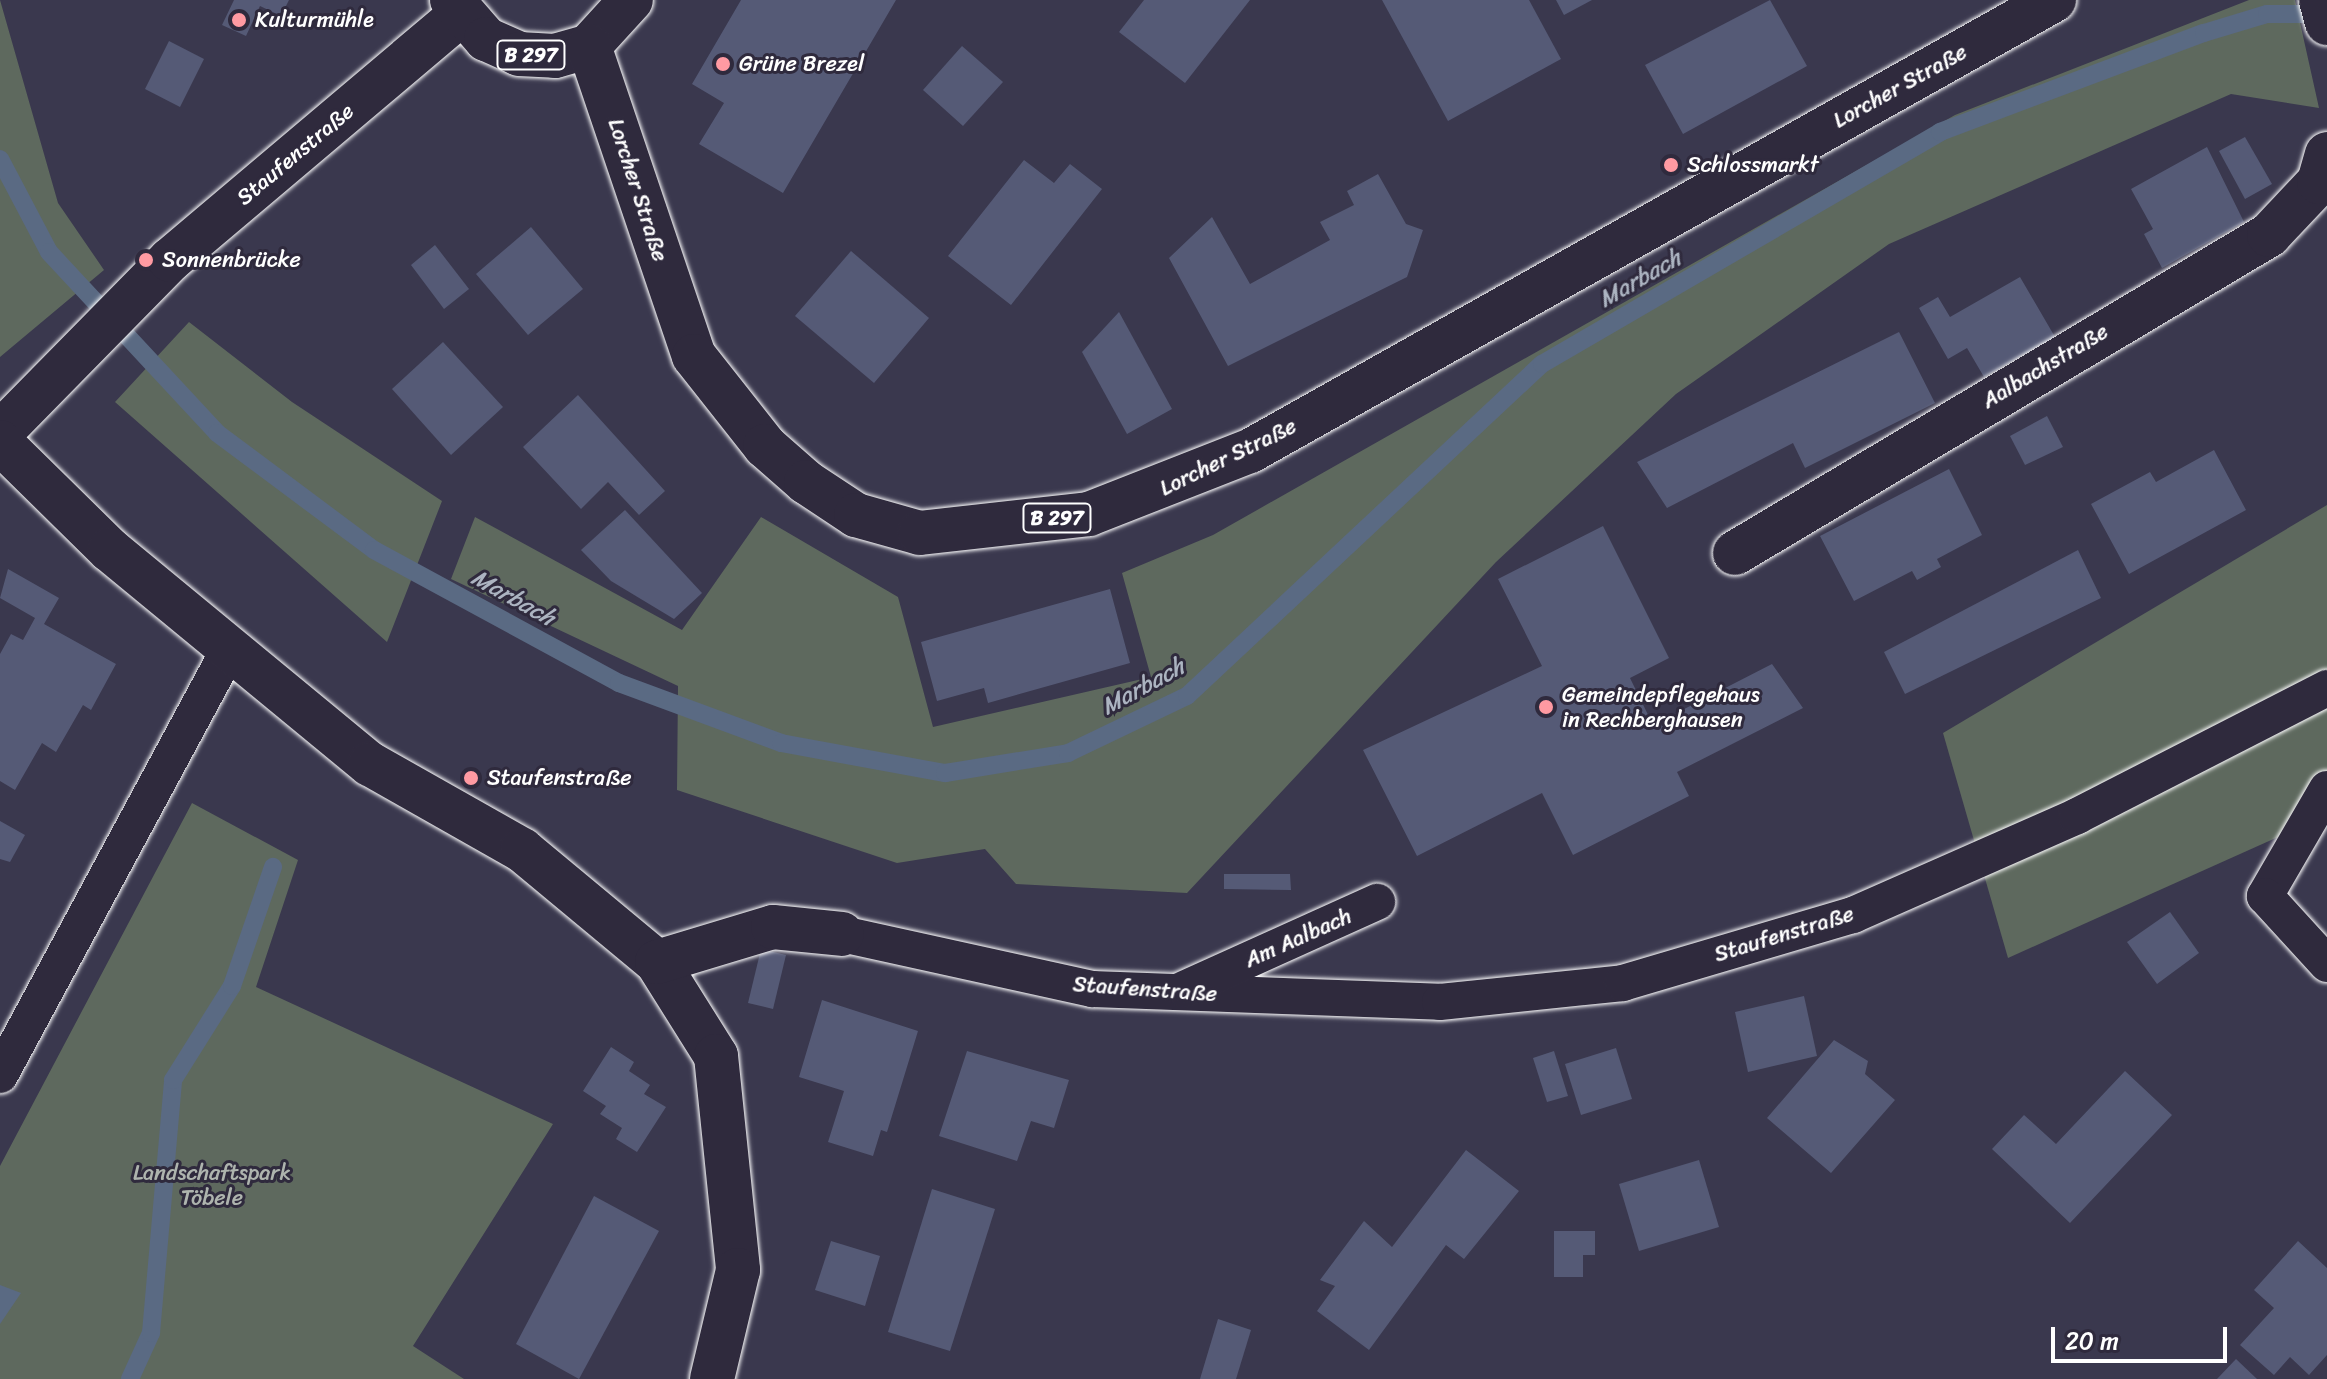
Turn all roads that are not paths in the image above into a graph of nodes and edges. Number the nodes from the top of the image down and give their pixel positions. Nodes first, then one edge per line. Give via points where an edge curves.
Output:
1 (631, 0) edge
2 (2054, 0) edge
3 (2321, 0) edge
4 (456, 8) edge
5 (2327, 23) edge
6 (589, 46) junction
7 (2327, 154) edge
8 (7, 428) edge
9 (1735, 553) dead end
10 (228, 651) junction
11 (2327, 688) edge
12 (2327, 789) edge
13 (1377, 902) dead end
14 (842, 934) joint
15 (657, 962) junction
16 (2327, 964) edge
17 (1175, 993) junction
18 (0, 1075) edge
19 (712, 1379) edge

1 - 6 street, B 297
2 - 6 street, Lorcher Straße / B 297 via 1250,451 1089,514 920,533 856,515 806,482 765,446 694,356
3 - 5 street
4 - 6 street, B 297 via 486,39 519,54 555,56
4 - 8 street, Staufenstraße via 170,260
7 - 9 street, Aalbachstraße via 2319,182 2269,235
8 - 10 street, Staufenstraße via 110,550
10 - 15 street, Staufenstraße via 370,764 522,850
10 - 18 lane
11 - 17 lane, Staufenstraße via 2077,816 1853,915 1623,983 1440,1002
12 - 16 lane via 2265,896
13 - 17 lane, Am Aalbach
14 - 15 street, Staufenstraße via 773,927
14 - 17 lane, Staufenstraße via 1092,989
15 - 19 street via 716,1056 738,1270

